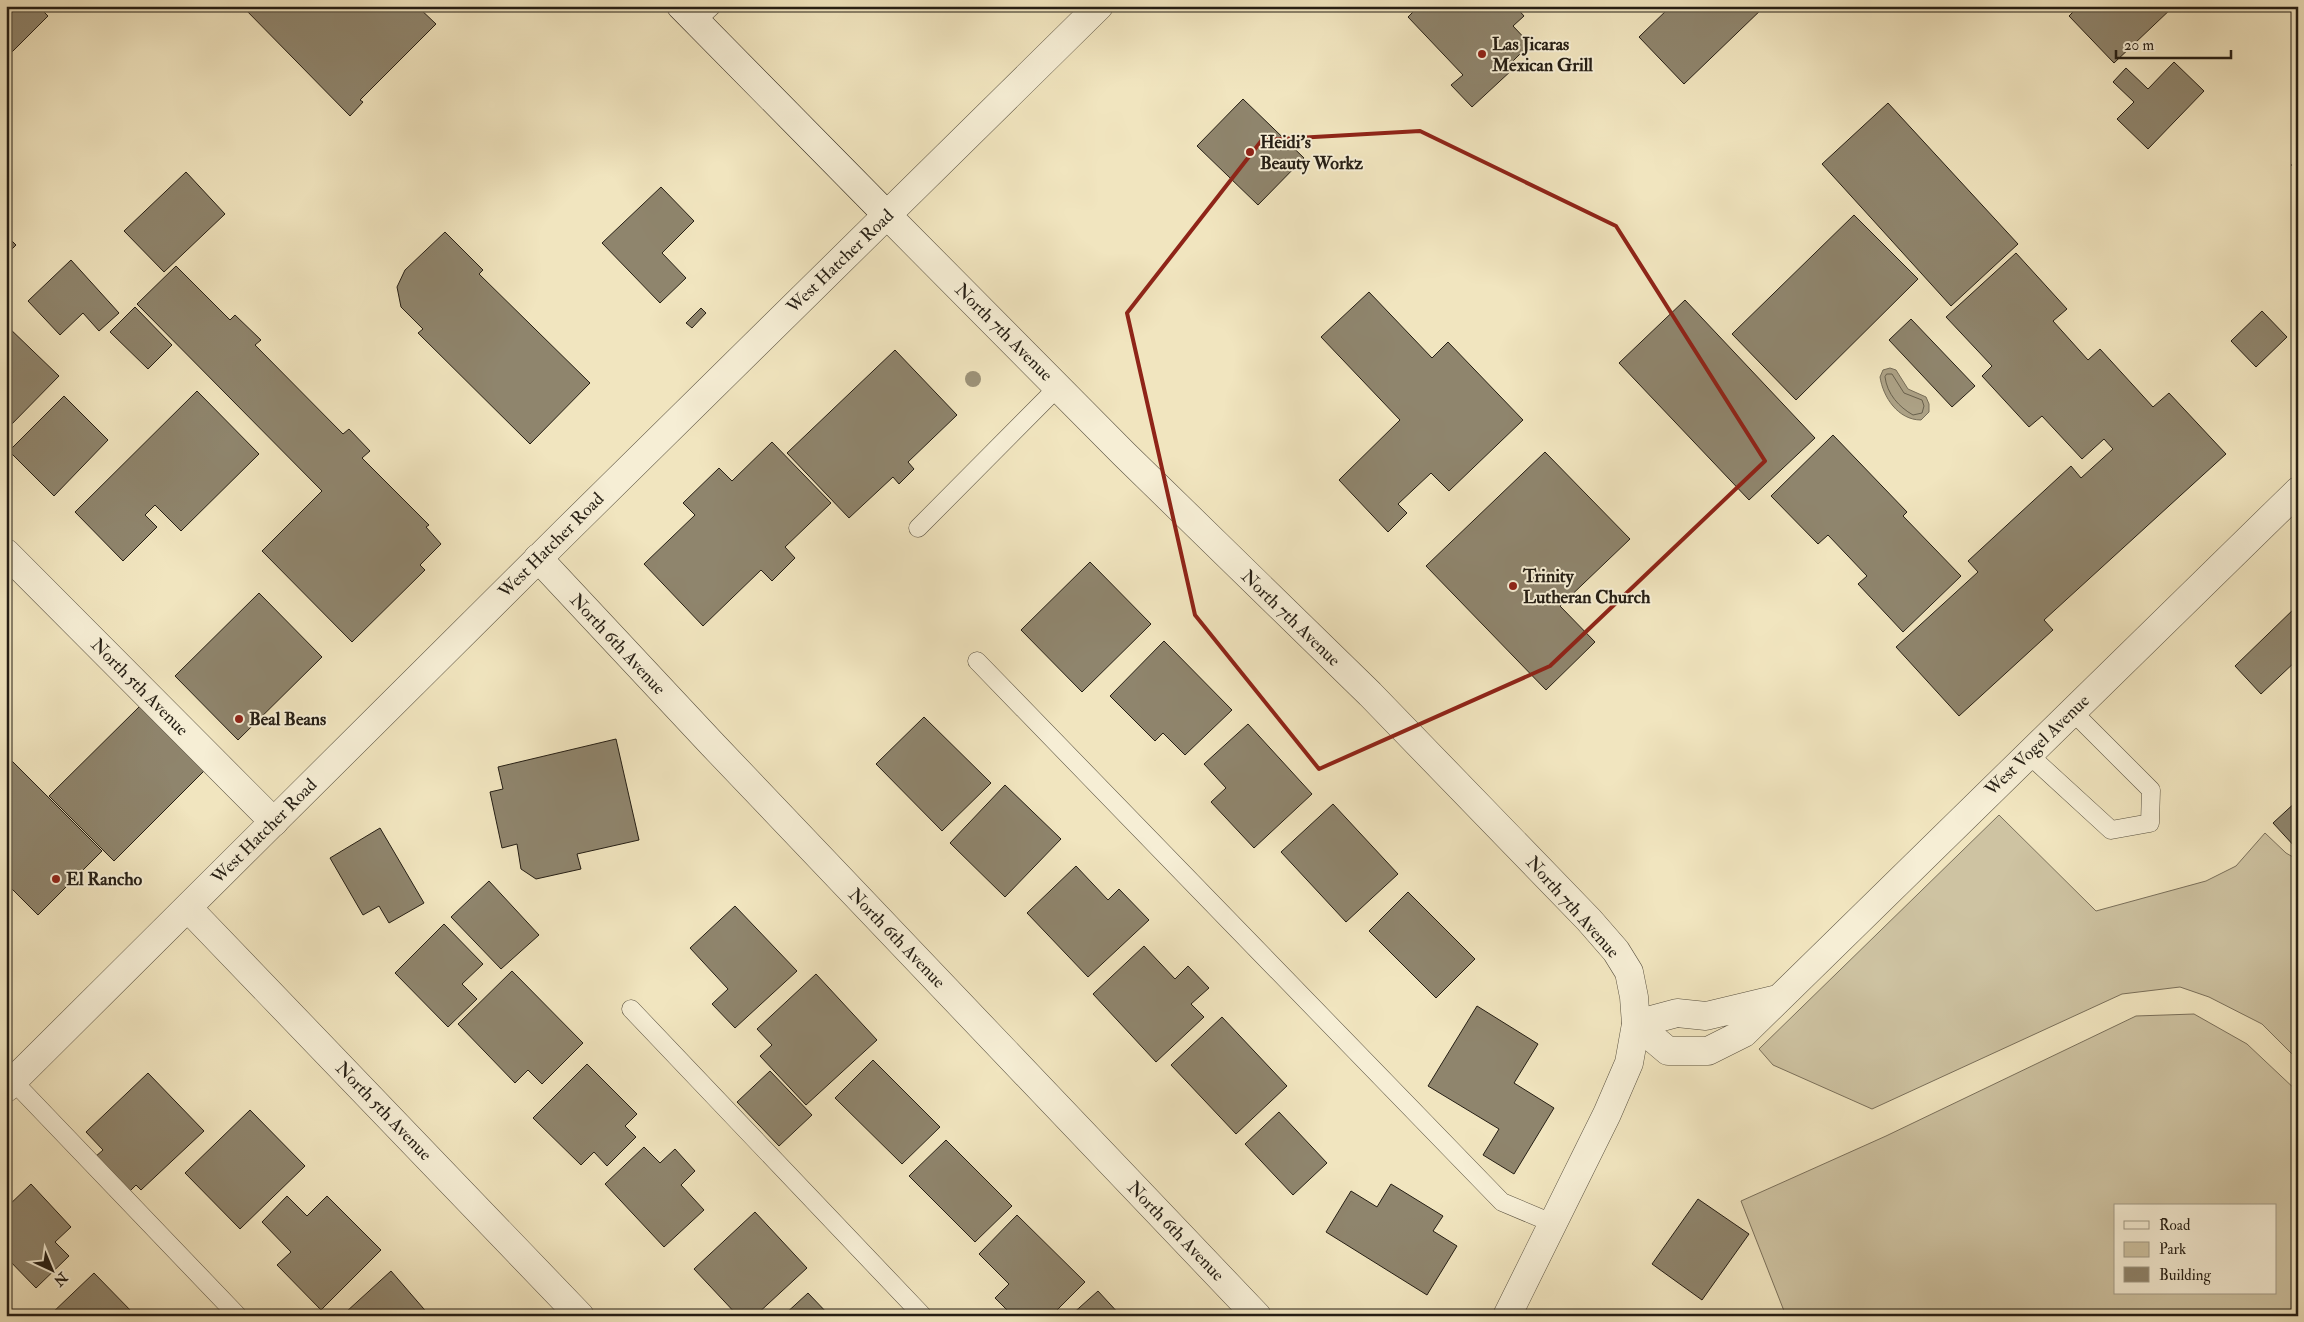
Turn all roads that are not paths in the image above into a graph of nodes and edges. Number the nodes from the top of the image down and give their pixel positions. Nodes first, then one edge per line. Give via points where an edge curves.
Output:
1 (1099, 6) edge
2 (697, 11) edge
3 (887, 215) junction
4 (1058, 387) junction
5 (2298, 491) edge
6 (918, 528) dead end
7 (6, 553) edge
8 (538, 558) junction
9 (977, 660) dead end
10 (2072, 711) junction
11 (2028, 754) junction
12 (274, 822) junction
13 (188, 908) junction
14 (1777, 999) junction
15 (631, 1009) dead end
16 (1636, 1024) junction
17 (10, 1084) edge
18 (1552, 1224) junction
19 (238, 1316) edge
20 (580, 1316) edge
21 (923, 1316) edge
22 (1257, 1316) edge
23 (1507, 1316) edge

1 - 3 street, West Hatcher Road
2 - 3 street, North 7th Avenue
3 - 4 street, North 7th Avenue
3 - 8 street, West Hatcher Road
4 - 6 lane
4 - 16 street, North 7th Avenue via 1370,694 1589,920 1616,951 1628,972
5 - 10 street, West Vogel Avenue
7 - 12 street, North 5th Avenue
8 - 12 street, West Hatcher Road
8 - 22 street, North 6th Avenue
9 - 18 lane via 1502,1202
10 - 11 street, West Vogel Avenue
10 - 11 lane via 2152,790 2150,823 2111,830
11 - 14 street, West Vogel Avenue
12 - 13 street, West Hatcher Road
13 - 17 street, West Hatcher Road
13 - 20 street, North 5th Avenue
14 - 16 street via 1706,1016 1677,1013
14 - 16 street, West Vogel Avenue via 1744,1033 1708,1050 1668,1051
15 - 21 lane
16 - 18 street, North 7th Avenue via 1629,1063
17 - 19 lane
18 - 23 street, North 7th Avenue

